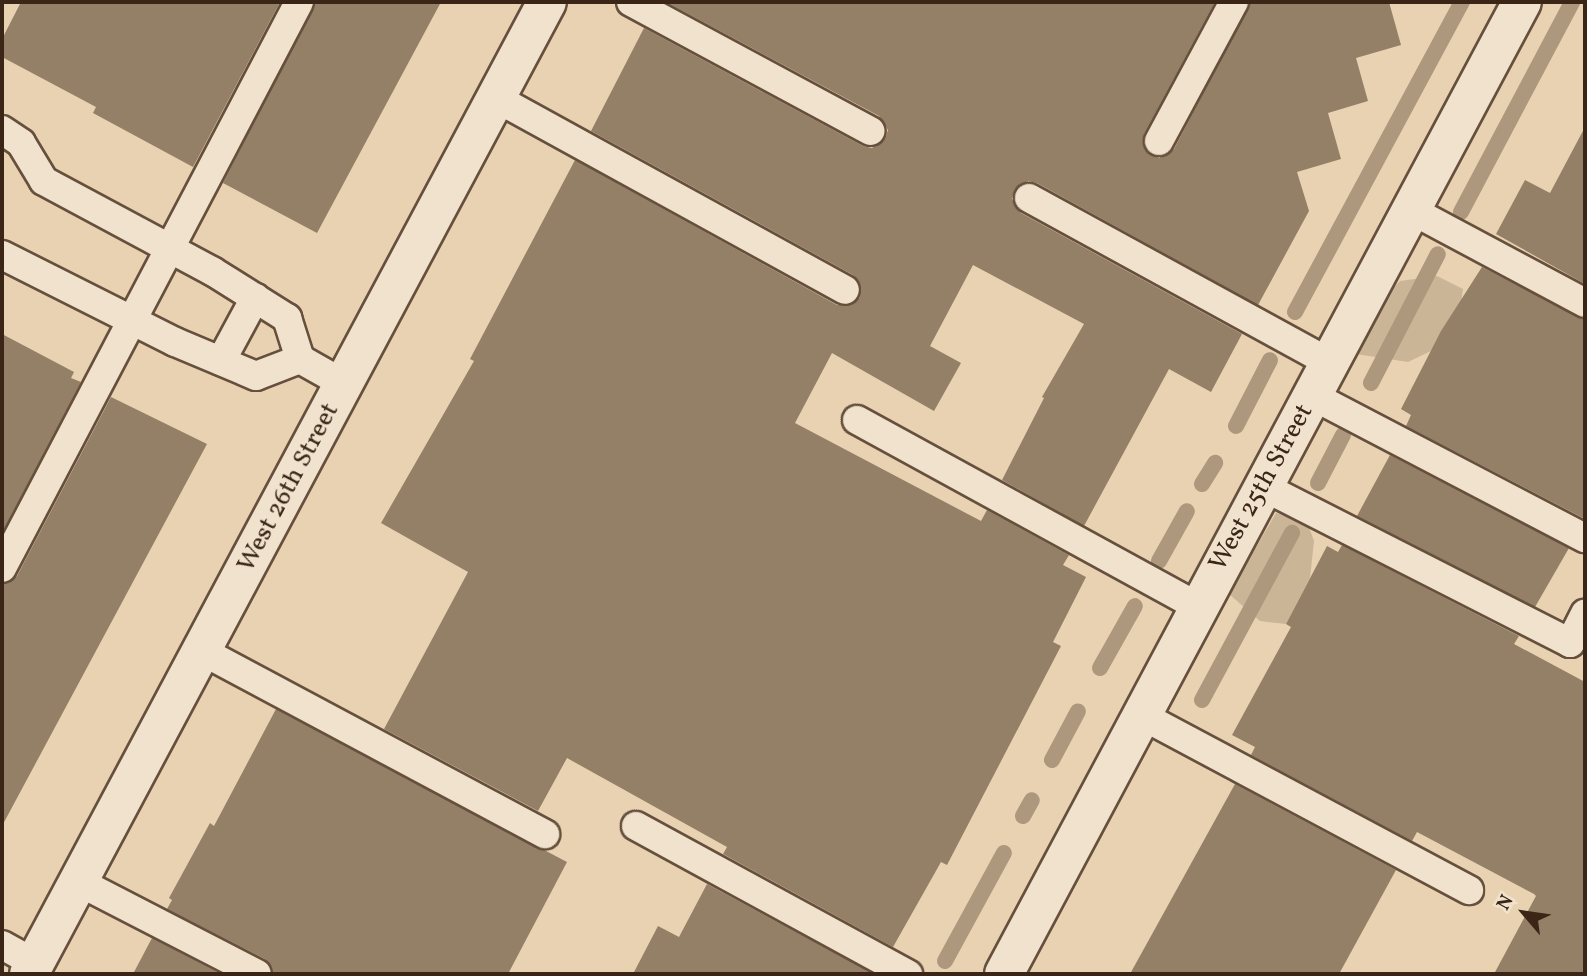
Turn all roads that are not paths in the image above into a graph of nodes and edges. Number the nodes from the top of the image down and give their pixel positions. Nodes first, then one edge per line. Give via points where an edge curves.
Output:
1 (299, 2) edge
2 (547, 2) edge
3 (631, 2) edge
4 (1234, 2) edge
5 (1521, 2) edge
6 (496, 98) junction
7 (2, 130) edge
8 (871, 131) dead end
9 (1159, 141) dead end
10 (1029, 198) dead end
11 (1411, 210) junction
12 (169, 250) junction
13 (2, 255) edge
14 (845, 290) dead end
15 (255, 298) junction
16 (1585, 303) edge
17 (132, 321) junction
18 (300, 359) junction
19 (221, 361) junction
20 (1330, 363) junction
21 (344, 384) junction
22 (1313, 396) junction
23 (857, 420) dead end
24 (1262, 486) junction
25 (1585, 538) edge
26 (2, 568) edge
27 (1198, 607) junction
28 (1585, 614) edge
29 (202, 651) junction
30 (1141, 715) junction
31 (636, 826) dead end
32 (545, 834) dead end
33 (79, 882) junction
34 (1469, 890) dead end
35 (2, 945) edge
36 (32, 969) edge
37 (257, 974) edge
38 (908, 974) edge
39 (1004, 974) edge

1 - 12 lane
2 - 6 street, West 26th Street
3 - 8 lane
4 - 9 lane
5 - 11 street, West 25th Street
6 - 14 lane
6 - 21 street, West 26th Street
7 - 12 lane via 21,143 44,181
10 - 20 lane
11 - 16 lane
11 - 20 street, West 25th Street
12 - 15 lane
12 - 17 lane
13 - 17 lane
15 - 18 lane via 287,317
15 - 19 lane
17 - 19 lane
17 - 26 lane
18 - 19 lane via 256,376
18 - 21 lane
20 - 22 street, West 25th Street
21 - 29 street, West 26th Street
22 - 24 street, West 25th Street
22 - 25 lane
23 - 27 lane
24 - 27 street, West 25th Street
24 - 28 lane via 1570,643
27 - 30 street, West 25th Street
29 - 32 lane
29 - 33 street, West 26th Street
30 - 34 lane
30 - 39 street, West 25th Street
31 - 38 lane
33 - 36 street, West 26th Street
33 - 37 lane
35 - 36 lane

